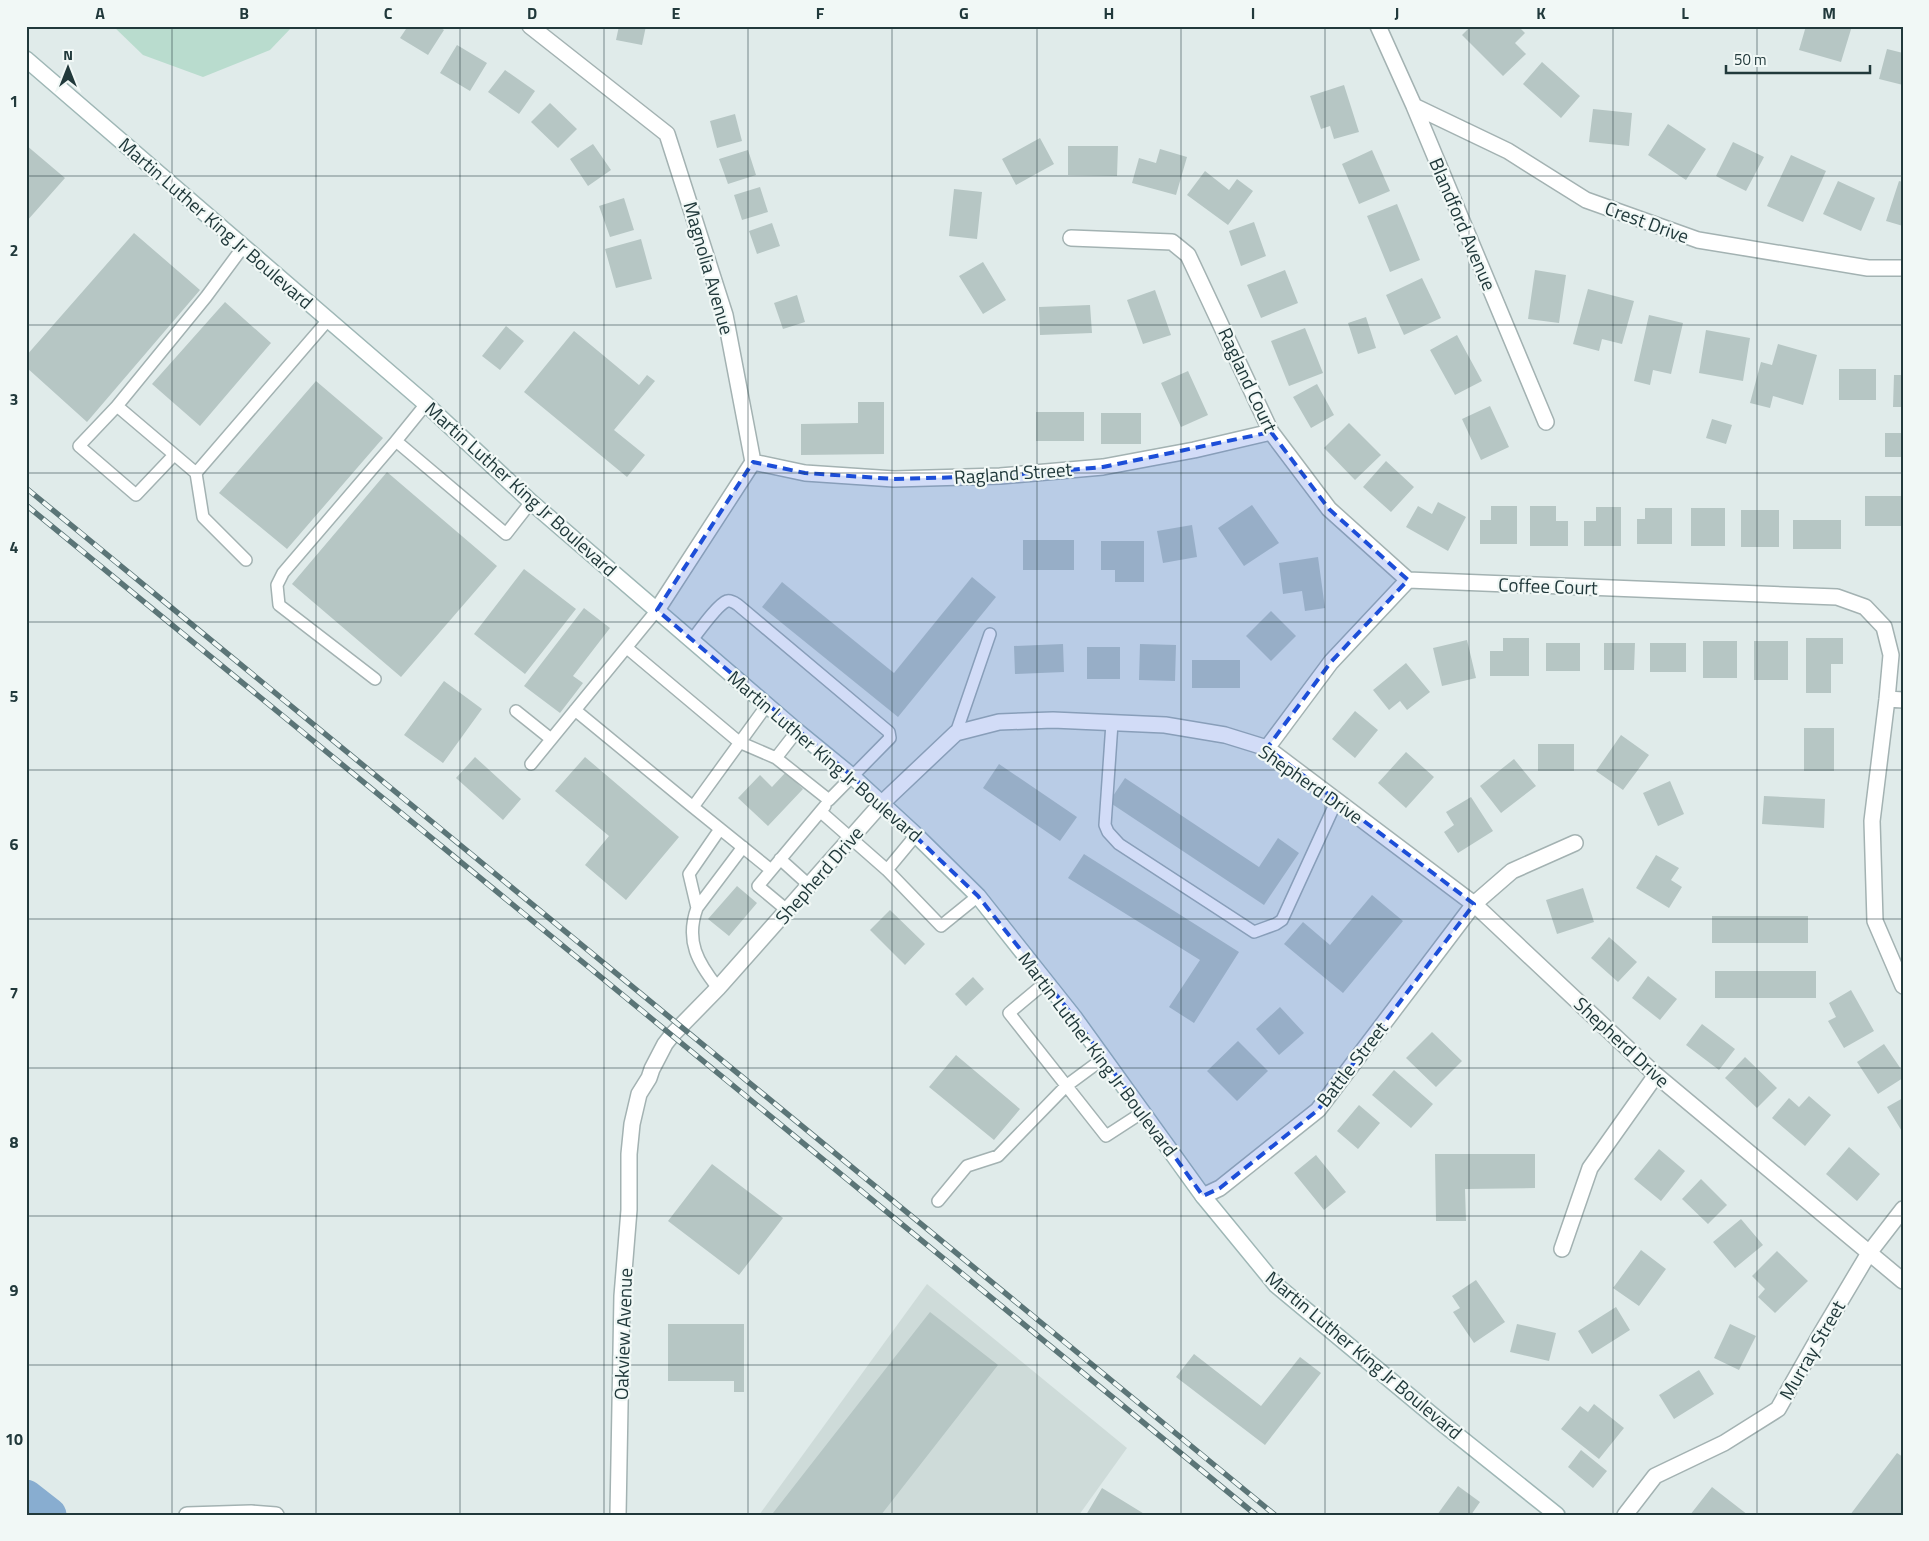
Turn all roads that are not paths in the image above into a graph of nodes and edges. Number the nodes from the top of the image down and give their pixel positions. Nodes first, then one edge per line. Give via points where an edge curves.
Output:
1 (530, 26) edge
2 (1378, 26) edge
3 (26, 59) edge
4 (1414, 106) junction
5 (1071, 238) dead end
6 (243, 247) junction
7 (1903, 268) edge
8 (328, 320) junction
9 (426, 404) junction
10 (117, 406) junction
11 (1546, 422) dead end
12 (1270, 432) junction
13 (396, 441) junction
14 (174, 455) junction
15 (753, 462) junction
16 (196, 473) junction
17 (532, 502) junction
18 (246, 560) dead end
19 (1408, 580) junction
20 (657, 610) junction
21 (990, 634) dead end
22 (692, 640) junction
23 (627, 648) junction
24 (376, 679) dead end
25 (1887, 699) junction
26 (1903, 700) edge
27 (767, 705) junction
28 (575, 710) junction
29 (516, 711) dead end
30 (1112, 722) junction
31 (797, 731) junction
32 (956, 733) junction
33 (551, 739) junction
34 (739, 742) junction
35 (1267, 748) junction
36 (776, 758) junction
37 (531, 764) dead end
38 (852, 776) junction
39 (830, 800) junction
40 (1336, 800) junction
41 (882, 804) junction
42 (693, 807) junction
43 (821, 812) junction
44 (720, 829) junction
45 (916, 835) junction
46 (853, 838) junction
47 (1575, 843) dead end
48 (743, 847) junction
49 (780, 859) junction
50 (771, 870) junction
51 (887, 870) junction
52 (810, 886) junction
53 (978, 896) junction
54 (1474, 904) junction
55 (698, 908) junction
56 (788, 911) junction
57 (1046, 982) junction
58 (1903, 986) edge
59 (718, 988) junction
60 (682, 1026) joint
61 (1104, 1058) junction
62 (1656, 1075) junction
63 (1066, 1086) junction
64 (1142, 1112) junction
65 (1203, 1196) junction
66 (938, 1201) dead end
67 (1903, 1209) edge
68 (1562, 1249) dead end
69 (1870, 1253) junction
70 (1903, 1280) edge
71 (187, 1515) edge
72 (276, 1515) edge
73 (618, 1515) edge
74 (1557, 1515) edge
75 (1625, 1515) edge

1 - 15 street, Magnolia Avenue via 667,134 726,315
2 - 4 street, Blandford Avenue
3 - 6 street, Martin Luther King Jr Boulevard
4 - 7 street, Crest Drive via 1508,152 1586,200 1698,240 1868,268
4 - 11 street, Blandford Avenue
5 - 12 street, Ragland Court via 1172,242 1188,255
6 - 8 street, Martin Luther King Jr Boulevard
6 - 10 lane
8 - 9 street, Martin Luther King Jr Boulevard
8 - 16 lane
9 - 13 lane
9 - 17 street, Martin Luther King Jr Boulevard
10 - 14 lane
10 - 14 lane via 79,446 136,495
12 - 15 street, Ragland Street via 1103,467 1000,476 894,479 806,473
12 - 19 street, Ragland Court via 1329,509
13 - 17 lane via 506,534
13 - 24 lane via 283,573 277,585 279,605
14 - 16 lane
15 - 20 street
16 - 18 lane via 203,517
17 - 20 street, Martin Luther King Jr Boulevard
19 - 25 street, Coffee Court via 1837,597 1865,607 1884,626 1890,656
19 - 35 street via 1331,662
20 - 22 street, Martin Luther King Jr Boulevard
20 - 23 lane
21 - 32 lane
22 - 27 street, Martin Luther King Jr Boulevard
22 - 38 lane via 721,605 731,601 889,732 890,738
23 - 28 lane
23 - 34 lane
25 - 26 street
25 - 58 street, Coffee Court via 1872,821 1875,921
27 - 31 street, Martin Luther King Jr Boulevard
27 - 34 lane
28 - 33 lane
28 - 42 lane
29 - 33 lane
30 - 32 street, Shepherd Drive via 999,722
30 - 35 street, Shepherd Drive via 1165,725 1208,732
30 - 40 lane via 1105,825 1108,832 1119,844 1254,932 1282,920
31 - 36 lane
31 - 38 street, Martin Luther King Jr Boulevard
32 - 41 street, Shepherd Drive
33 - 37 lane
34 - 36 lane
34 - 42 lane
35 - 40 street, Shepherd Drive
36 - 39 lane
38 - 39 lane
38 - 41 street, Martin Luther King Jr Boulevard
39 - 43 lane
40 - 54 street, Shepherd Drive
41 - 45 street, Martin Luther King Jr Boulevard
41 - 46 street, Shepherd Drive
42 - 44 lane
43 - 46 lane
43 - 49 lane
44 - 48 lane
44 - 55 lane via 689,874
45 - 51 lane
45 - 53 street, Martin Luther King Jr Boulevard
46 - 51 lane
46 - 52 street, Shepherd Drive
47 - 54 street, Battle Street via 1512,871
48 - 50 lane
48 - 55 lane
49 - 50 lane
49 - 52 lane
50 - 56 lane via 758,886
51 - 53 lane via 941,926
52 - 56 street, Shepherd Drive
53 - 57 street, Martin Luther King Jr Boulevard
54 - 62 street, Shepherd Drive
54 - 65 street, Battle Street via 1318,1110 1220,1188
55 - 59 lane via 693,920 696,957
56 - 59 street, Shepherd Drive
57 - 61 street, Martin Luther King Jr Boulevard
57 - 63 lane via 1009,1013
59 - 60 street, Shepherd Drive
60 - 73 street, Oakview Avenue via 665,1044 639,1094 632,1124 622,1296
61 - 63 lane
61 - 64 street, Martin Luther King Jr Boulevard
62 - 68 street via 1590,1168
62 - 69 street, Shepherd Drive
63 - 64 lane via 1106,1136
63 - 66 lane via 998,1156 967,1166
64 - 65 street, Martin Luther King Jr Boulevard
65 - 74 street, Martin Luther King Jr Boulevard via 1276,1285
67 - 69 street, Murray Street
69 - 70 street, Shepherd Drive
69 - 75 street, Murray Street via 1818,1336 1778,1409 1724,1443 1655,1476
71 - 72 street

